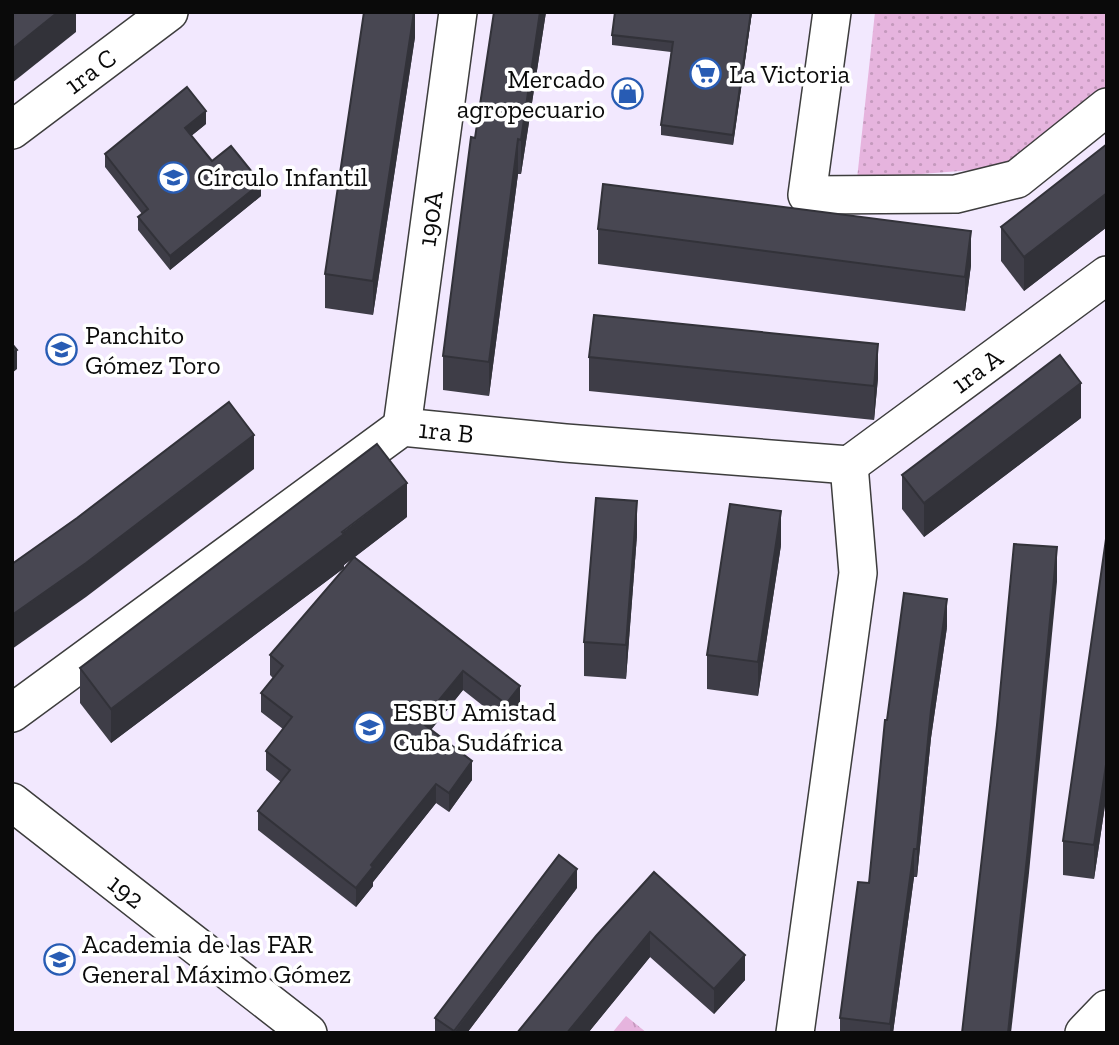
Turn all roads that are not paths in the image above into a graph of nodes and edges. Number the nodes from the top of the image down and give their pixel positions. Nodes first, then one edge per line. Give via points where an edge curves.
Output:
1 (169, 12) edge
2 (458, 12) edge
3 (831, 12) edge
4 (1107, 107) edge
5 (12, 130) edge
6 (1107, 275) edge
7 (402, 427) junction
8 (849, 465) junction
9 (12, 713) edge
10 (12, 802) edge
11 (1107, 1009) edge
12 (308, 1033) edge
13 (795, 1033) edge
14 (1084, 1033) edge

1 - 5 street, 1ra C
2 - 7 street, 190A
3 - 4 street via 807,195 956,194 1017,179
6 - 8 street, 1ra A
7 - 8 street, 1ra B
7 - 9 street, 1ra B
8 - 13 street via 858,573
10 - 12 street, 192
11 - 14 street

